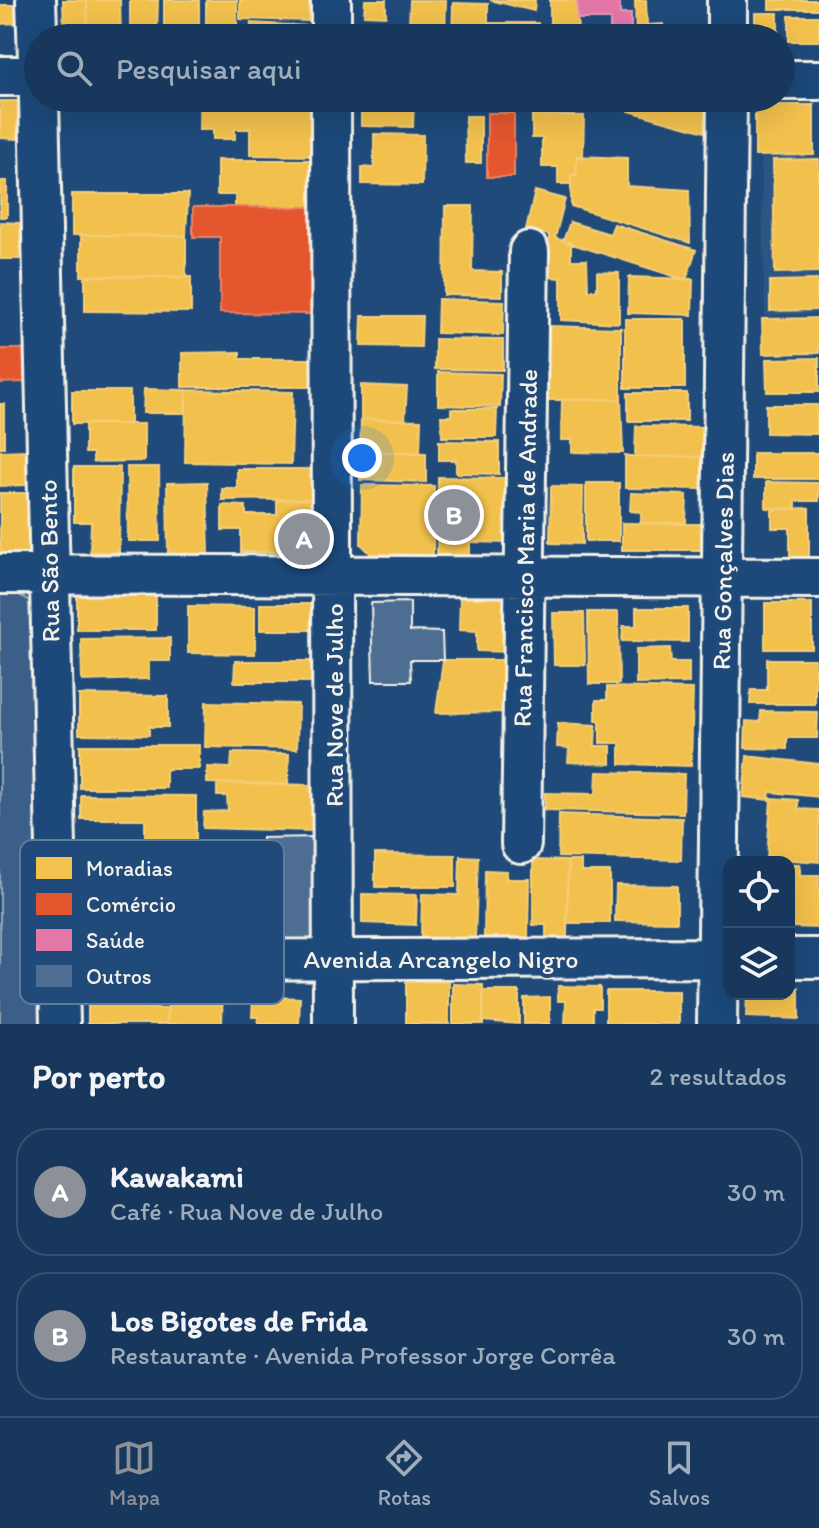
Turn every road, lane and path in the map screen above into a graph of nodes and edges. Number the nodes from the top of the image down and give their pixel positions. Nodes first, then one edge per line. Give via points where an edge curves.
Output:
1 (36, 0) edge
2 (331, 0) edge
3 (727, 0) edge
4 (37, 24) edge
5 (331, 24) edge
6 (727, 24) edge
7 (0, 76) edge
8 (24, 76) edge
9 (795, 80) edge
10 (819, 80) edge
11 (39, 112) edge
12 (331, 112) edge
13 (727, 112) edge
14 (529, 251) dead end
15 (334, 573) junction
16 (0, 574) edge
17 (525, 574) junction
18 (49, 575) junction
19 (723, 576) junction
20 (819, 578) edge
21 (55, 840) edge
22 (521, 844) dead end
23 (724, 928) edge
24 (723, 958) edge
25 (795, 958) edge
26 (819, 958) edge
27 (284, 959) edge
28 (334, 959) junction
29 (723, 967) edge
30 (59, 1004) edge
31 (60, 1024) edge
32 (333, 1024) edge
33 (717, 1024) edge

1 - 4 street
2 - 5 street
3 - 6 street
7 - 8 street
9 - 10 street
11 - 18 street, Rua São Bento
12 - 15 street, Rua Nove de Julho
13 - 19 street, Rua Gonçalves Dias
14 - 17 street, Rua Francisco Maria de Andrade
15 - 17 street
15 - 18 street
15 - 28 street, Rua Nove de Julho
16 - 18 street
17 - 19 street
17 - 22 street, Rua Francisco Maria de Andrade
18 - 21 street, Rua São Bento
19 - 20 street
19 - 23 street, Rua Gonçalves Dias
24 - 28 street, Avenida Arcangelo Nigro
25 - 26 street
27 - 28 street, Avenida Arcangelo Nigro
28 - 32 street, Rua Nove de Julho
29 - 33 street, Rua Gonçalves Dias
30 - 31 street, Rua São Bento

